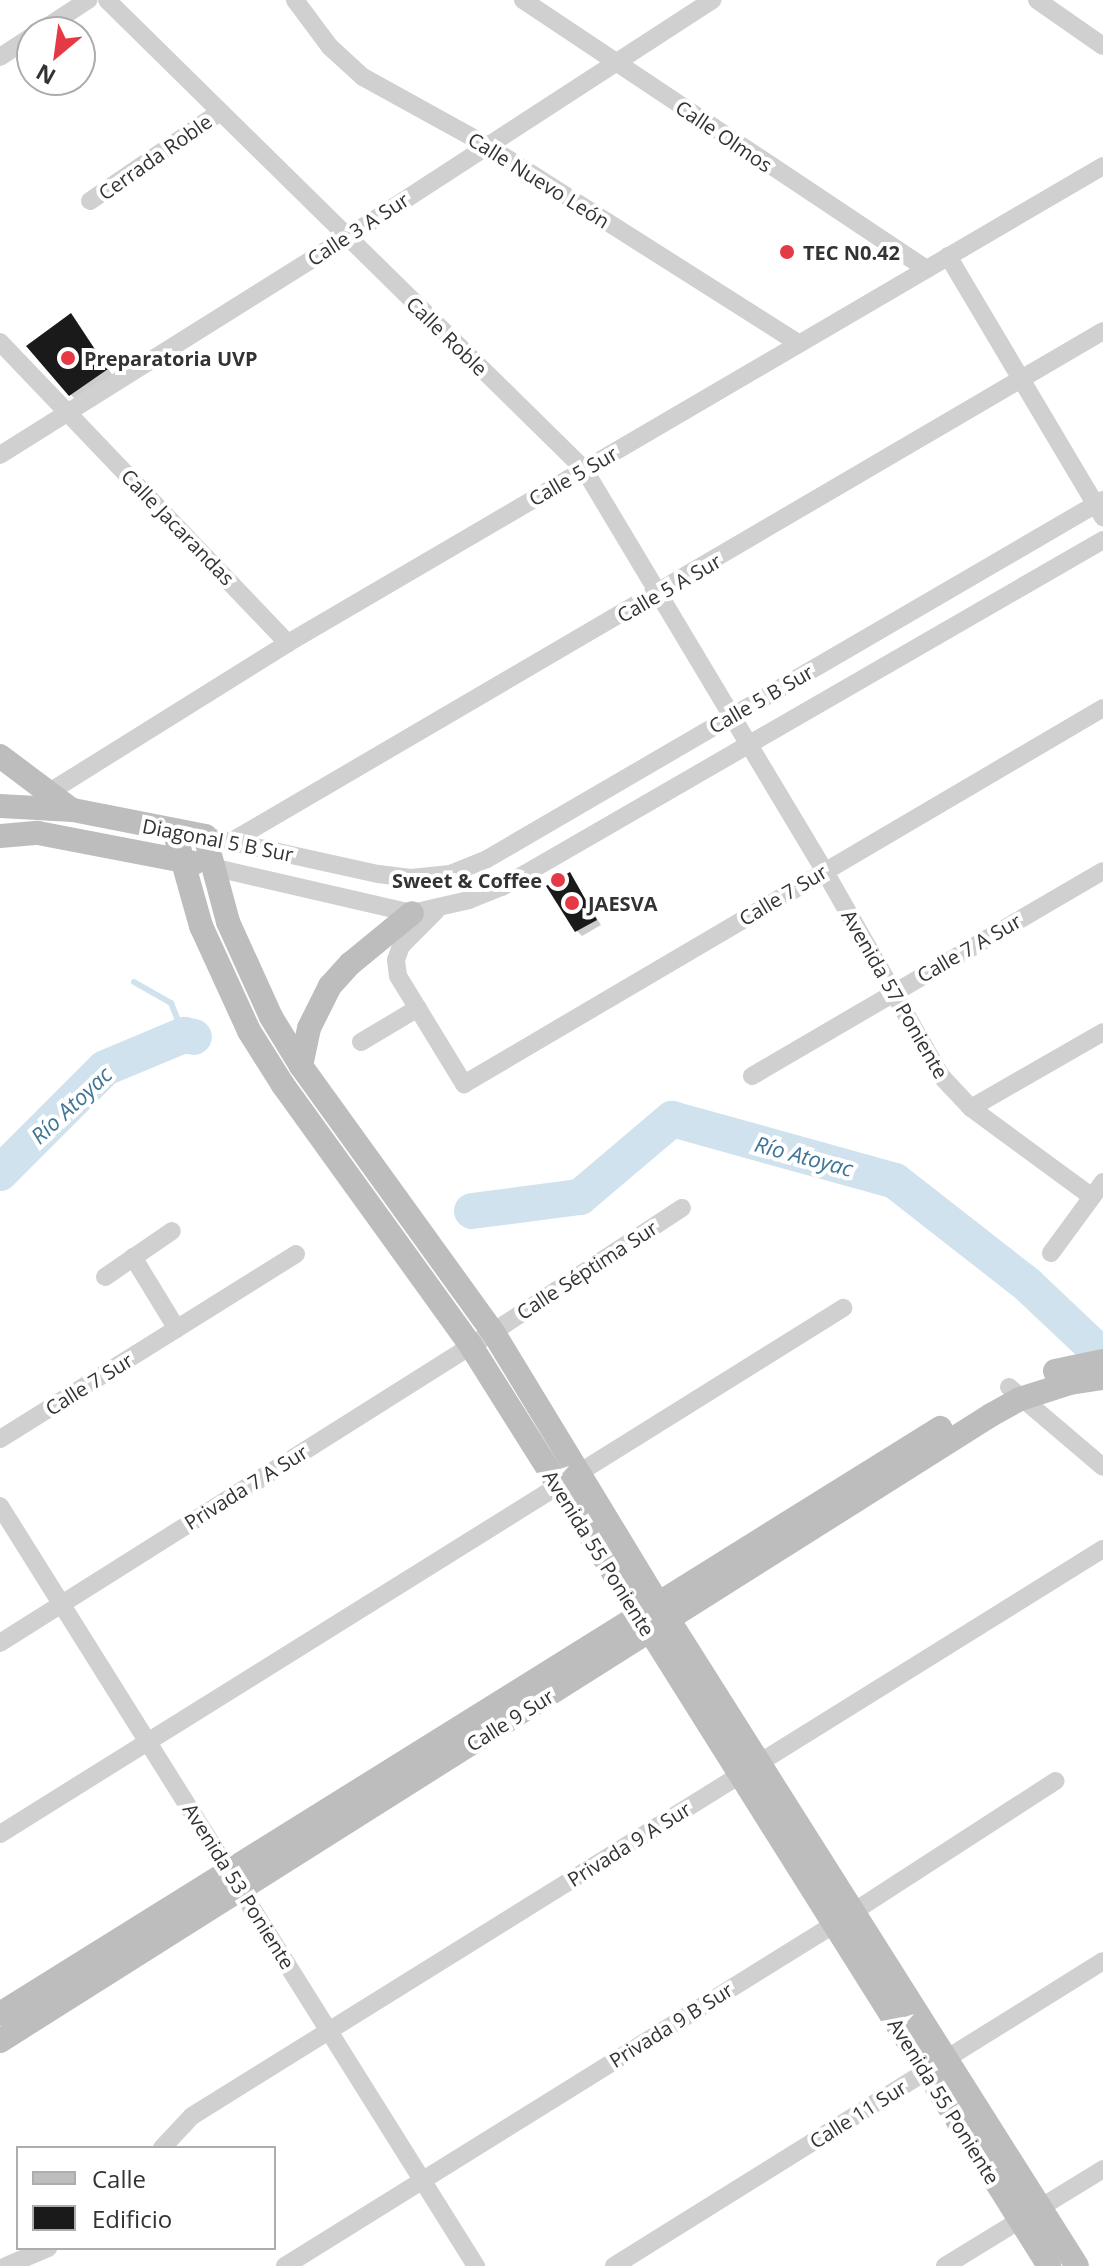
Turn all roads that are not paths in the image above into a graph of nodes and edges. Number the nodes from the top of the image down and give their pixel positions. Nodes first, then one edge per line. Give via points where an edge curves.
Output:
1 (88, 0) edge
2 (107, 0) edge
3 (295, 0) edge
4 (523, 0) edge
5 (713, 0) edge
6 (1037, 0) edge
7 (64, 16) edge
8 (1103, 46) edge
9 (614, 63) junction
10 (220, 112) junction
11 (486, 145) junction
12 (1103, 166) edge
13 (90, 201) dead end
14 (346, 238) junction
15 (948, 256) junction
16 (926, 269) junction
17 (1103, 331) edge
18 (0, 342) edge
19 (799, 344) junction
20 (1020, 378) junction
21 (68, 412) junction
22 (0, 455) edge
23 (584, 469) junction
24 (1100, 507) edge
25 (1103, 540) edge
26 (658, 594) junction
27 (288, 643) junction
28 (1103, 708) edge
29 (731, 716) junction
30 (748, 745) junction
31 (2, 757) edge
32 (48, 793) junction
33 (0, 803) edge
34 (73, 810) junction
35 (174, 830) junction
36 (0, 836) edge
37 (205, 836) junction
38 (232, 841) junction
39 (117, 846) junction
40 (180, 860) junction
41 (212, 867) junction
42 (824, 870) junction
43 (1103, 871) edge
44 (411, 878) joint
45 (437, 910) junction
46 (412, 913) junction
47 (894, 992) junction
48 (418, 1008) junction
49 (1103, 1032) edge
50 (361, 1042) dead end
51 (301, 1066) junction
52 (752, 1076) dead end
53 (971, 1108) junction
54 (1098, 1190) edge
55 (682, 1208) dead end
56 (172, 1231) dead end
57 (1051, 1253) dead end
58 (296, 1254) dead end
59 (133, 1257) junction
60 (105, 1277) dead end
61 (843, 1308) dead end
62 (177, 1329) junction
63 (493, 1332) junction
64 (471, 1346) junction
65 (1103, 1361) edge
66 (1069, 1375) junction
67 (1103, 1378) edge
68 (1014, 1393) junction
69 (0, 1439) edge
70 (1103, 1467) edge
71 (578, 1471) junction
72 (556, 1484) junction
73 (0, 1506) edge
74 (1103, 1549) edge
75 (62, 1603) junction
76 (653, 1617) junction
77 (0, 1643) edge
78 (148, 1740) junction
79 (749, 1768) junction
80 (1056, 1781) dead end
81 (0, 1834) edge
82 (228, 1869) junction
83 (241, 1890) junction
84 (843, 1918) junction
85 (1103, 1961) edge
86 (0, 2014) edge
87 (330, 2033) junction
88 (0, 2041) edge
89 (936, 2065) junction
90 (164, 2146) edge
91 (1103, 2169) edge
92 (422, 2179) junction
93 (1030, 2214) junction
94 (43, 2250) edge
95 (6, 2266) edge
96 (285, 2266) edge
97 (476, 2266) edge
98 (614, 2266) edge
99 (945, 2266) edge
100 (1049, 2266) edge
101 (1077, 2266) edge

1 - 7 street
2 - 10 street, Calle Roble
3 - 11 street, Calle Nuevo León via 330,47 363,77
4 - 9 street, Calle Olmos
5 - 9 street, Calle 3 A Sur
6 - 8 street
9 - 11 street, Calle 3 A Sur
9 - 16 street, Calle Olmos
10 - 13 street, Cerrada Roble
10 - 14 street, Calle Roble
11 - 14 street, Calle 3 A Sur
11 - 19 street, Calle Nuevo León
12 - 15 street, Calle 5 Sur
14 - 21 street, Calle 3 A Sur
14 - 23 street, Calle Roble
15 - 16 street, Calle 5 Sur
15 - 20 street
16 - 19 street, Calle 5 Sur
17 - 20 street, Calle 5 A Sur
18 - 21 street, Calle Jacarandas
19 - 23 street, Calle 5 Sur
20 - 24 street
20 - 26 street, Calle 5 A Sur
21 - 22 street, Calle 3 A Sur
21 - 27 street, Calle Jacarandas
23 - 26 street, Calle Roble
23 - 27 street, Calle 5 Sur
24 - 29 street, Calle 5 B Sur
25 - 30 street, Calle 5 B Sur
26 - 29 street, Calle Roble
26 - 38 street, Calle 5 A Sur
27 - 32 street, Calle 5 Sur
28 - 42 street, Calle 7 Sur
29 - 30 street, Calle Roble
29 - 44 street, Calle 5 B Sur via 487,859 450,874
30 - 42 street, Avenida 57 Poniente
30 - 45 street, Calle 5 B Sur via 502,887
31 - 32 main road
31 - 33 main road via 7,779
32 - 34 main road
33 - 34 main road, Diagonal 5 B Sur
34 - 35 main road, Diagonal 5 B Sur
34 - 39 main road
35 - 37 main road, Diagonal 5 B Sur
35 - 40 main road, Avenida 55 Poniente
36 - 39 main road, Diagonal 5 B Sur via 38,833
37 - 38 street, Diagonal 5 B Sur
37 - 41 main road, Avenida 55 Poniente
38 - 44 street, Diagonal 5 B Sur
39 - 40 main road, Diagonal 5 B Sur
40 - 41 main road, Diagonal 5 B Sur
40 - 64 main road, Avenida 55 Poniente via 201,926 249,1031
41 - 46 street, Diagonal 5 B Sur
41 - 51 main road, Avenida 55 Poniente via 250,976
42 - 47 street, Avenida 57 Poniente
42 - 48 street, Calle 7 Sur via 464,1084
43 - 47 street, Calle 7 A Sur
45 - 46 street, Calle 5 B Sur
45 - 48 street via 411,932 396,960 398,976
46 - 51 main road via 330,986 309,1028
47 - 52 street, Calle 7 A Sur
47 - 53 street, Avenida 57 Poniente via 941,1076
48 - 50 street
49 - 53 street
51 - 63 main road, Avenida 55 Poniente
53 - 54 street, Avenida 57 Poniente
54 - 57 street
55 - 63 street, Calle Séptima Sur
56 - 59 street
58 - 62 street, Calle 7 Sur
59 - 60 street
59 - 62 street
61 - 71 street
62 - 69 street, Calle 7 Sur
63 - 64 street, Privada 7 A Sur
63 - 71 main road, Avenida 55 Poniente
64 - 72 main road, Avenida 55 Poniente
64 - 75 street, Privada 7 A Sur
65 - 66 main road
66 - 67 main road
66 - 68 main road, Calle 9 Sur
68 - 70 street
68 - 76 main road, Calle 9 Sur
71 - 72 street
71 - 76 main road, Avenida 55 Poniente
72 - 76 main road, Avenida 55 Poniente
72 - 78 street
73 - 75 street, Avenida 53 Poniente
74 - 79 street, Privada 9 A Sur
75 - 77 street, Privada 7 A Sur
75 - 78 street, Avenida 53 Poniente
76 - 79 main road, Avenida 55 Poniente
76 - 82 main road, Calle 9 Sur
76 - 83 main road, Calle 9 Sur
78 - 81 street
78 - 82 street, Avenida 53 Poniente
79 - 84 main road, Avenida 55 Poniente
79 - 87 street, Privada 9 A Sur
80 - 84 street, Privada 9 B Sur
82 - 83 street, Avenida 53 Poniente
82 - 86 main road, Calle 9 Sur
83 - 87 street, Avenida 53 Poniente
83 - 88 main road, Calle 9 Sur
84 - 89 main road, Avenida 55 Poniente
84 - 92 street, Privada 9 B Sur
85 - 89 street, Calle 11 Sur
87 - 90 street, Privada 9 A Sur via 192,2116
87 - 92 street, Avenida 53 Poniente
89 - 93 main road, Avenida 55 Poniente
89 - 98 street, Calle 11 Sur
91 - 93 street
92 - 96 street, Privada 9 B Sur
92 - 97 street, Avenida 53 Poniente
93 - 99 street
93 - 100 main road, Avenida 55 Poniente
93 - 101 main road, Avenida 55 Poniente
94 - 95 street

